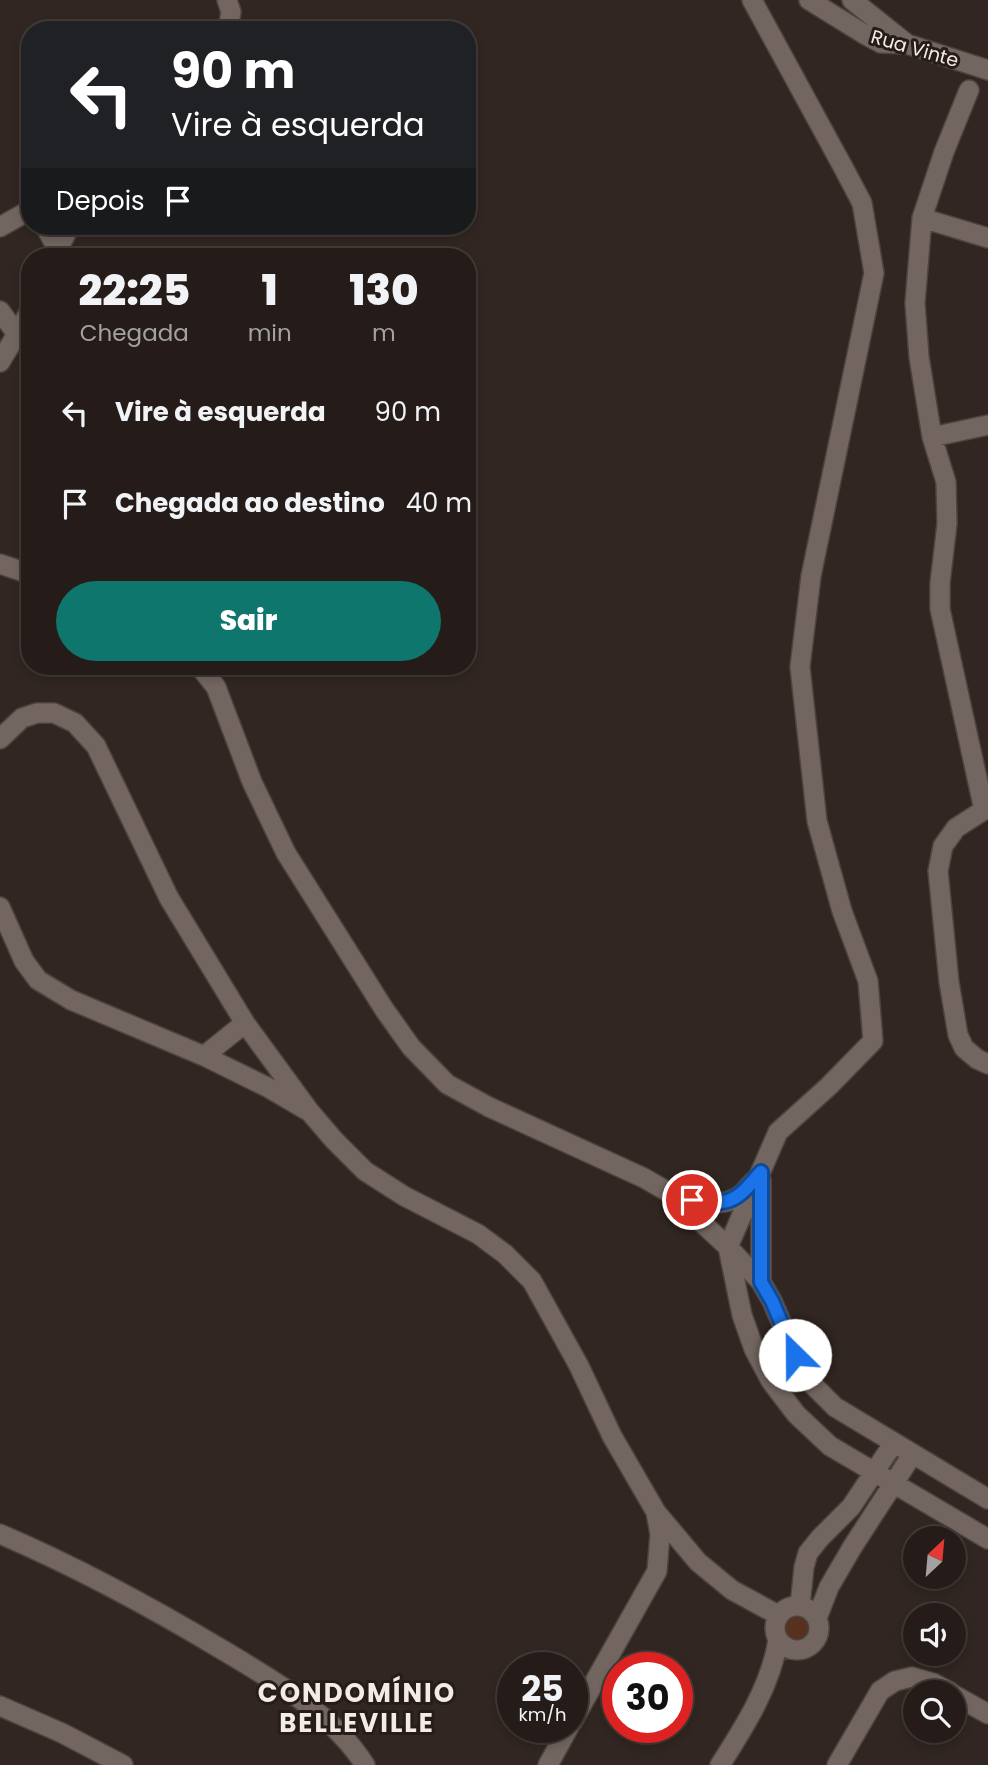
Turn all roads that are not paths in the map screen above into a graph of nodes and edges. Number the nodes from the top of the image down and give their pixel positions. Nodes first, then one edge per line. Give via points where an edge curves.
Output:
1 (227, 0) edge
2 (752, 0) edge
3 (809, 0) edge
4 (852, 0) edge
5 (230, 21) edge
6 (907, 44) junction
7 (988, 70) edge
8 (969, 90) dead end
9 (21, 216) edge
10 (922, 218) junction
11 (0, 227) edge
12 (988, 238) edge
13 (0, 311) edge
14 (21, 327) edge
15 (17, 334) junction
16 (0, 362) edge
17 (988, 425) edge
18 (932, 437) junction
19 (0, 564) edge
20 (21, 572) edge
21 (206, 675) edge
22 (0, 740) edge
23 (986, 810) edge
24 (0, 907) edge
25 (245, 1023) junction
26 (204, 1056) junction
27 (988, 1064) edge
28 (310, 1112) junction
29 (761, 1172) junction
30 (670, 1193) junction
31 (728, 1247) junction
32 (761, 1282) junction
33 (893, 1444) junction
34 (912, 1455) junction
35 (874, 1473) junction
36 (894, 1484) junction
37 (988, 1499) edge
38 (656, 1512) junction
39 (0, 1534) edge
40 (988, 1539) edge
41 (698, 1562) junction
42 (657, 1571) junction
43 (800, 1606) junction
44 (778, 1615) junction
45 (817, 1618) junction
46 (778, 1640) junction
47 (797, 1651) junction
48 (922, 1680) edge
49 (768, 1682) junction
50 (588, 1694) edge
51 (966, 1701) edge
52 (0, 1706) edge
53 (988, 1714) edge
54 (560, 1743) edge
55 (123, 1765) edge
56 (365, 1765) edge
57 (548, 1765) edge
58 (720, 1765) edge
59 (837, 1765) edge

1 - 5 street
2 - 29 street via 862,203 874,273 811,576 800,667 817,821 842,911 868,981 873,1041 778,1132
3 - 6 street, Rua Vinte via 881,43
4 - 6 street
6 - 7 street, Rua Vinte
8 - 10 street
9 - 11 street
10 - 12 street
10 - 18 street via 915,303
13 - 15 street
14 - 15 street
15 - 16 street
17 - 18 street
18 - 23 street via 946,482 940,609
19 - 20 street
21 - 30 street via 216,687 286,853 411,1047 447,1084
22 - 25 street via 22,718 54,713 75,723 96,746 169,898
23 - 27 street via 956,828 943,846 938,871 958,1035 964,1048
24 - 26 street via 24,961 38,980 71,1000
25 - 26 street
25 - 28 street
26 - 28 street
28 - 38 street via 365,1171 478,1234 533,1281
29 - 30 street via 742,1194 727,1202 710,1203
29 - 31 street
29 - 32 street
30 - 31 street
31 - 32 street
31 - 35 street via 742,1315 771,1381 796,1414 830,1446
32 - 33 street via 805,1377 835,1407
33 - 34 street
33 - 35 street
34 - 36 street
34 - 37 street
35 - 36 street
35 - 43 street via 851,1507 808,1553
36 - 40 street
36 - 45 street via 853,1546
38 - 41 street
38 - 42 street via 660,1534
39 - 56 street via 151,1607 263,1674 321,1715
41 - 42 street via 674,1561
41 - 44 street via 732,1590
42 - 50 street
43 - 44 street
43 - 45 street
44 - 46 street
45 - 47 street via 816,1640
46 - 47 street
46 - 49 street
47 - 49 street
48 - 59 street via 895,1681 880,1691
49 - 58 street
51 - 53 street
52 - 55 street
54 - 57 street

